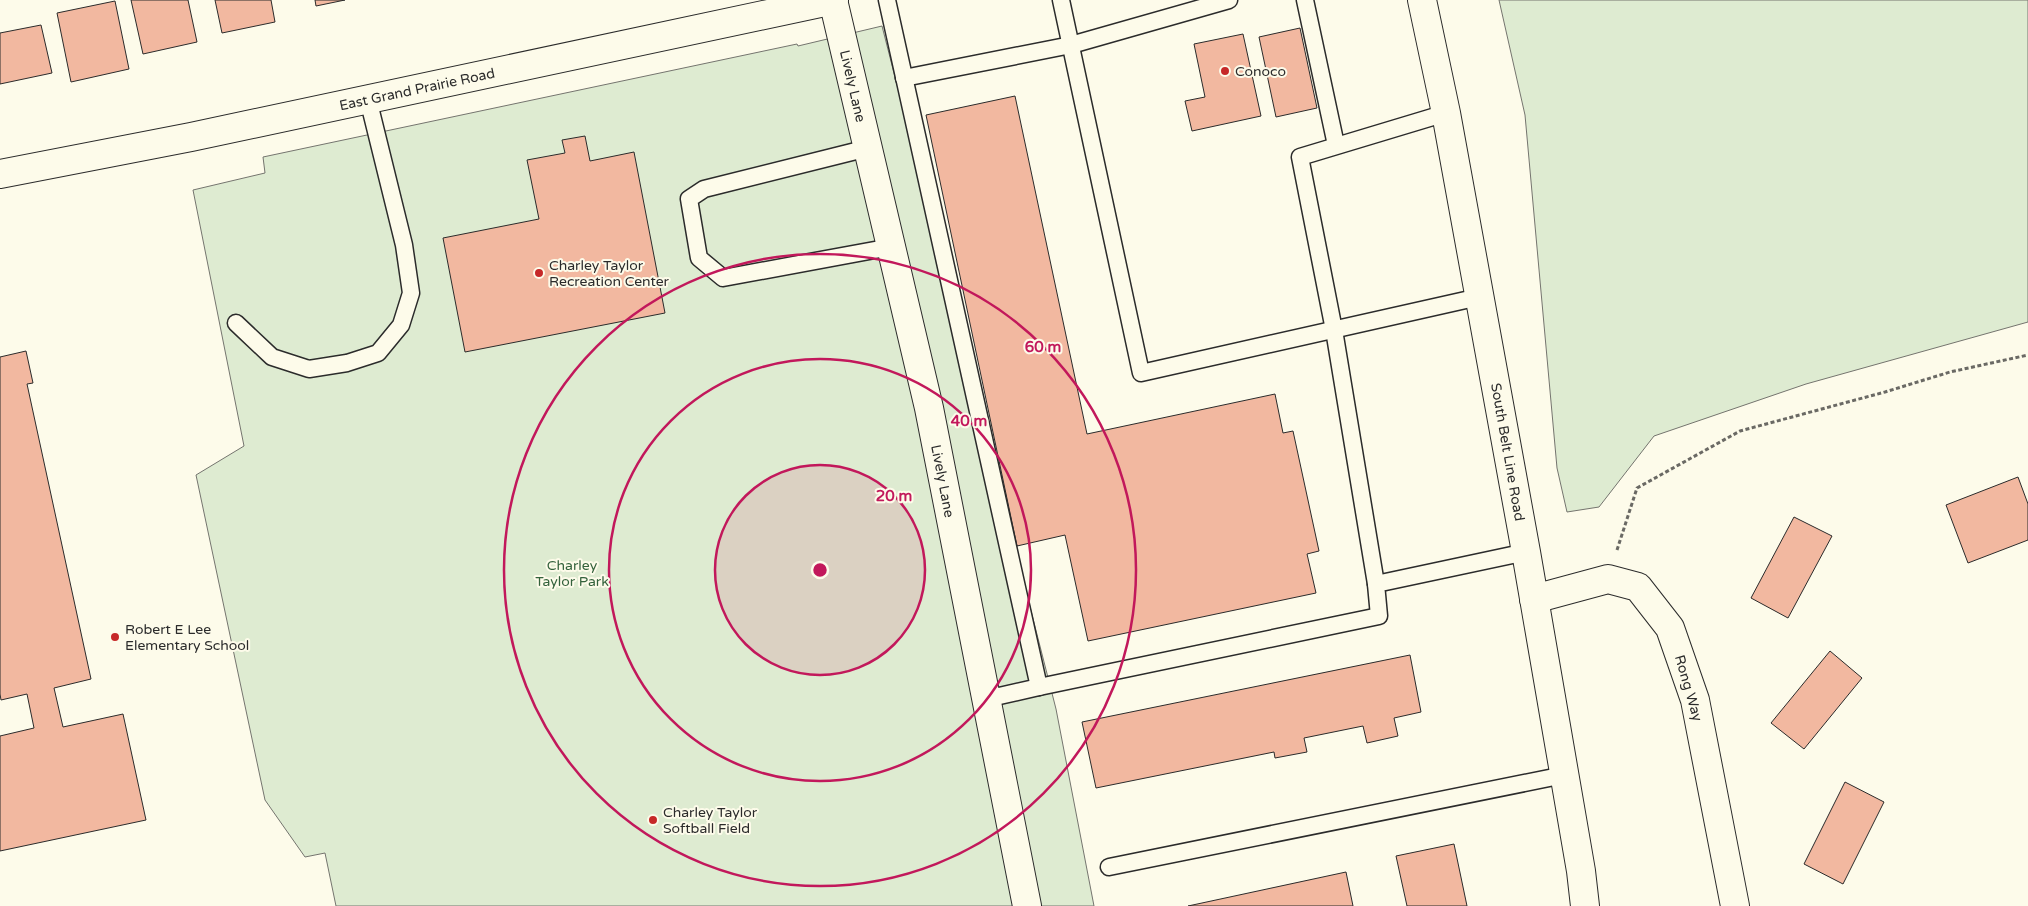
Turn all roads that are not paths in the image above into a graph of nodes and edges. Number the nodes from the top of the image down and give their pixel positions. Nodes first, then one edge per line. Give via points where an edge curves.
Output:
1 (834, 0) edge
2 (887, 0) edge
3 (1061, 0) edge
4 (1229, 0) edge
5 (1305, 0) edge
6 (1422, 0) edge
7 (1070, 45) junction
8 (904, 78) junction
9 (368, 99) junction
10 (1446, 112) junction
11 (1336, 146) junction
12 (868, 148) junction
13 (0, 174) edge
14 (891, 247) junction
15 (1479, 297) junction
16 (236, 323) dead end
17 (1334, 330) junction
18 (1526, 552) junction
19 (1376, 584) junction
20 (1534, 600) junction
21 (1039, 687) junction
22 (986, 698) junction
23 (1564, 775) junction
24 (1109, 867) dead end
25 (1027, 906) edge
26 (1585, 906) edge
27 (1735, 906) edge

1 - 9 street, East Grand Prairie Road
1 - 12 street, Lively Lane
2 - 8 lane
3 - 7 lane
4 - 7 lane
5 - 11 lane
6 - 10 street, South Belt Line Road
7 - 8 lane
7 - 17 lane via 1141,373
8 - 21 lane
9 - 13 street, East Grand Prairie Road
9 - 16 lane via 404,245 411,293 401,325 378,353 347,363 309,369 272,357
10 - 11 lane
10 - 15 street, South Belt Line Road
11 - 17 lane via 1300,157
12 - 14 street, Lively Lane
12 - 14 lane via 704,188 689,199 699,258 723,278
14 - 22 street, Lively Lane via 929,408
15 - 17 lane
15 - 18 street, South Belt Line Road
17 - 19 lane
18 - 19 lane
18 - 20 street, South Belt Line Road
19 - 21 lane via 1379,616
20 - 23 street, South Belt Line Road
20 - 27 street, Rong Way via 1608,579 1638,587 1670,628 1695,700
21 - 22 lane
22 - 25 street, Lively Lane
23 - 24 lane
23 - 26 street, South Belt Line Road via 1582,871

